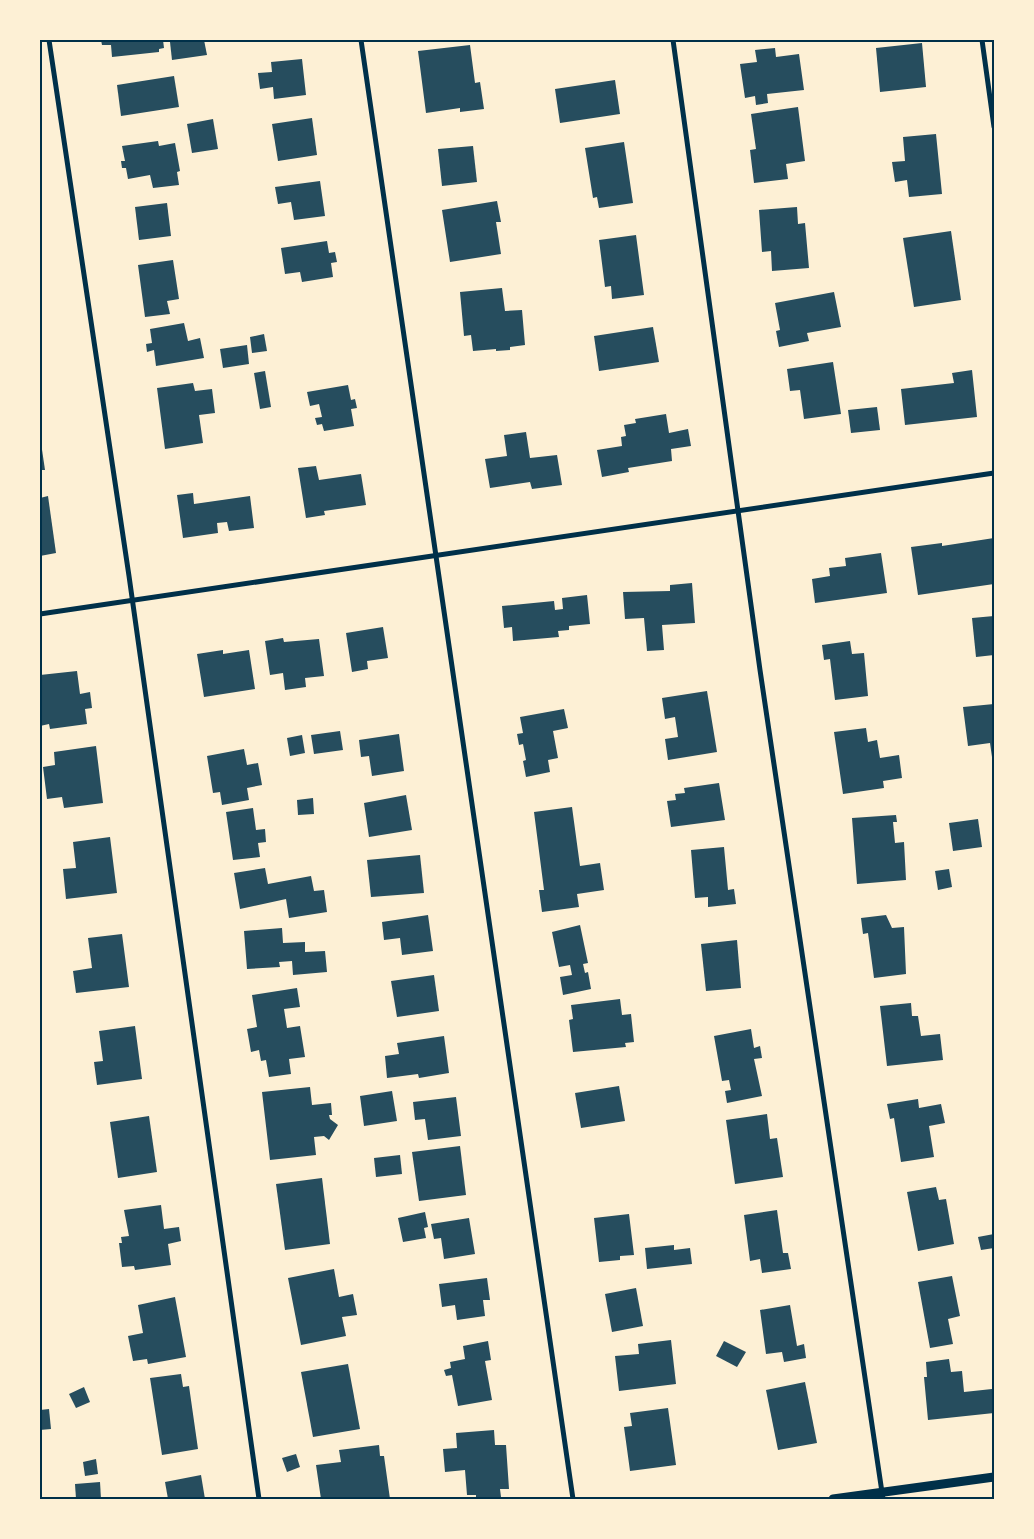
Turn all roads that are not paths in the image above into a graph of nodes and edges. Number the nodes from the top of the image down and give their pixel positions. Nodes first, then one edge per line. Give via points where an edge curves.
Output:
1 (49, 40) edge
2 (362, 40) edge
3 (673, 40) edge
4 (982, 40) edge
5 (994, 127) edge
6 (994, 473) edge
7 (740, 511) junction
8 (435, 558) junction
9 (132, 600) junction
10 (40, 614) edge
11 (994, 1477) edge
12 (882, 1495) edge
13 (259, 1499) edge
14 (573, 1499) edge
15 (833, 1499) edge

1 - 9 street
2 - 8 street
3 - 7 street
4 - 5 street
6 - 7 street
7 - 8 street
7 - 12 street via 763,689
8 - 9 street
8 - 14 street
9 - 10 street
9 - 13 street
11 - 12 street
12 - 15 street

